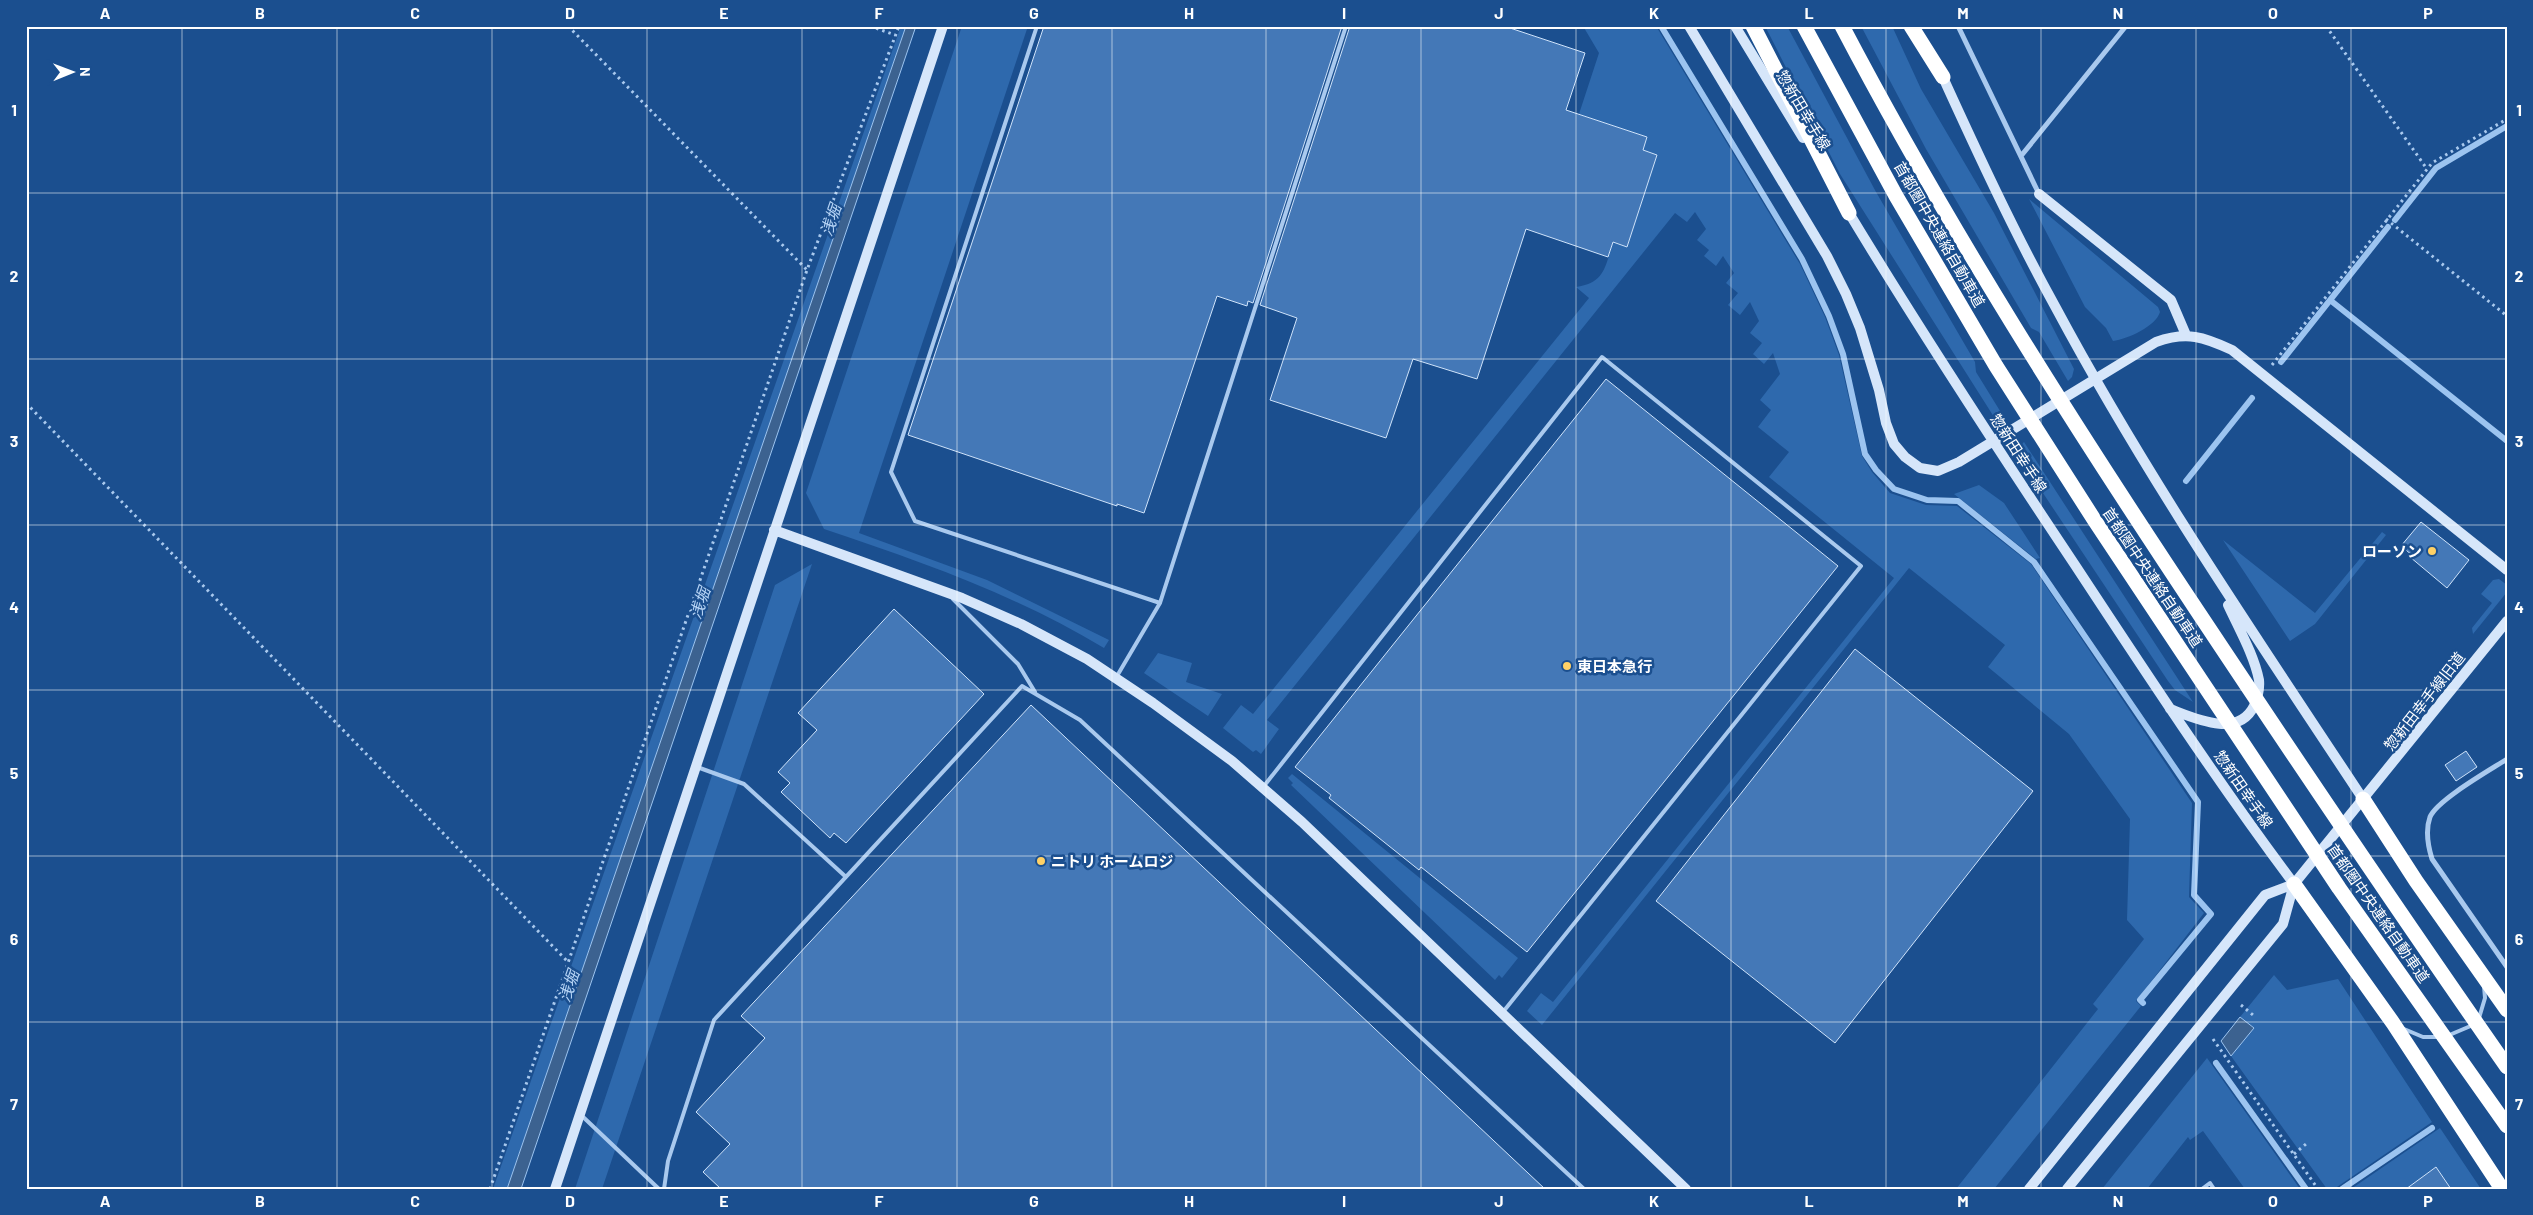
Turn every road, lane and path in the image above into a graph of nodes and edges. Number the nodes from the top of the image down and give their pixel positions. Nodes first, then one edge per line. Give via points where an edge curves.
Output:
1 (568, 26) edge
2 (870, 26) edge
3 (899, 26) edge
4 (943, 26) edge
5 (1037, 26) edge
6 (1346, 26) edge
7 (1689, 26) edge
8 (1735, 26) edge
9 (1753, 26) edge
10 (1804, 26) edge
11 (1842, 26) edge
12 (1911, 26) edge
13 (1920, 26) edge
14 (1958, 26) edge
15 (2126, 26) edge
16 (2326, 26) edge
17 (895, 35) junction
18 (1943, 77) junction
19 (2507, 119) edge
20 (2021, 156) junction
21 (2427, 169) junction
22 (2038, 194) joint
23 (1849, 213) junction
24 (2386, 219) junction
25 (807, 270) junction
26 (2507, 316) edge
27 (2186, 335) junction
28 (2264, 375) junction
29 (2096, 378) junction
30 (26, 403) edge
31 (1993, 442) junction
32 (774, 530) junction
33 (2507, 570) edge
34 (2217, 579) junction
35 (945, 591) junction
36 (1160, 603) junction
37 (2507, 621) edge
38 (1115, 678) junction
39 (1036, 694) junction
40 (2170, 709) junction
41 (2507, 759) edge
42 (695, 766) junction
43 (1262, 788) junction
44 (2363, 799) junction
45 (846, 877) junction
46 (2294, 884) junction
47 (568, 962) junction
48 (2507, 966) edge
49 (2482, 977) junction
50 (2241, 1005) dead end
51 (2507, 1010) edge
52 (1502, 1013) junction
53 (2253, 1015) dead end
54 (2393, 1023) junction
55 (2213, 1039) dead end
56 (2507, 1067) edge
57 (580, 1114) junction
58 (2507, 1126) edge
59 (2306, 1144) dead end
60 (2294, 1154) junction
61 (490, 1189) edge
62 (555, 1189) edge
63 (659, 1189) edge
64 (664, 1189) edge
65 (1584, 1189) edge
66 (1686, 1189) edge
67 (2029, 1189) edge
68 (2067, 1189) edge
69 (2202, 1189) edge
70 (2214, 1189) edge
71 (2318, 1189) edge
72 (2502, 1189) edge

1 - 25 path
2 - 17 path
3 - 17 path
4 - 32 street
5 - 36 lane via 891,472 915,521
6 - 36 lane
7 - 31 street via 1827,256 1846,294 1860,328 1894,444 1920,468 1938,471
8 - 23 street, 惣新田幸手線
9 - 23 highway
10 - 58 highway, 首都圏中央連絡自動車道, bridge via 1896,196 1996,366 2339,888
11 - 56 highway, 首都圏中央連絡自動車道, bridge via 1996,299 2120,495 2362,859
12 - 18 highway
13 - 18 street
14 - 20 street
15 - 20 street
16 - 21 path
17 - 25 path
18 - 29 street via 2021,242
19 - 21 path
20 - 22 street
21 - 24 path
22 - 27 street via 2171,300
23 - 31 street, 惣新田幸手線
24 - 26 path
24 - 28 path
25 - 47 path
27 - 28 street via 2232,350
27 - 29 street via 2156,342
28 - 33 street
29 - 31 street
29 - 34 street
30 - 47 path
31 - 40 street, 惣新田幸手線
32 - 35 street
32 - 42 street
34 - 40 street via 2249,651 2259,695 2247,715 2237,722 2219,725
34 - 44 street
35 - 38 street via 1021,624 1087,659
35 - 39 lane via 1018,664
36 - 38 lane
37 - 44 street, 惣新田幸手線旧道
38 - 43 street via 1232,761
39 - 45 lane via 1022,686
39 - 65 lane via 1080,720
40 - 46 street, 惣新田幸手線
41 - 48 street via 2441,803 2430,816 2427,843 2432,859
42 - 45 lane via 744,784
42 - 57 street
43 - 52 street via 1302,822
43 - 52 lane via 1602,357 1861,566
44 - 46 street
44 - 49 highway
45 - 64 lane via 714,1020 668,1161
46 - 54 highway
46 - 67 street via 2265,895
46 - 68 street via 2283,924
47 - 61 path
49 - 51 highway
49 - 54 lane via 2483,1009 2469,1028 2445,1037 2423,1037
50 - 53 path
52 - 66 street
54 - 72 highway
55 - 60 path
57 - 62 street
57 - 63 lane
59 - 60 path
60 - 71 path
69 - 70 lane via 2210,1183

